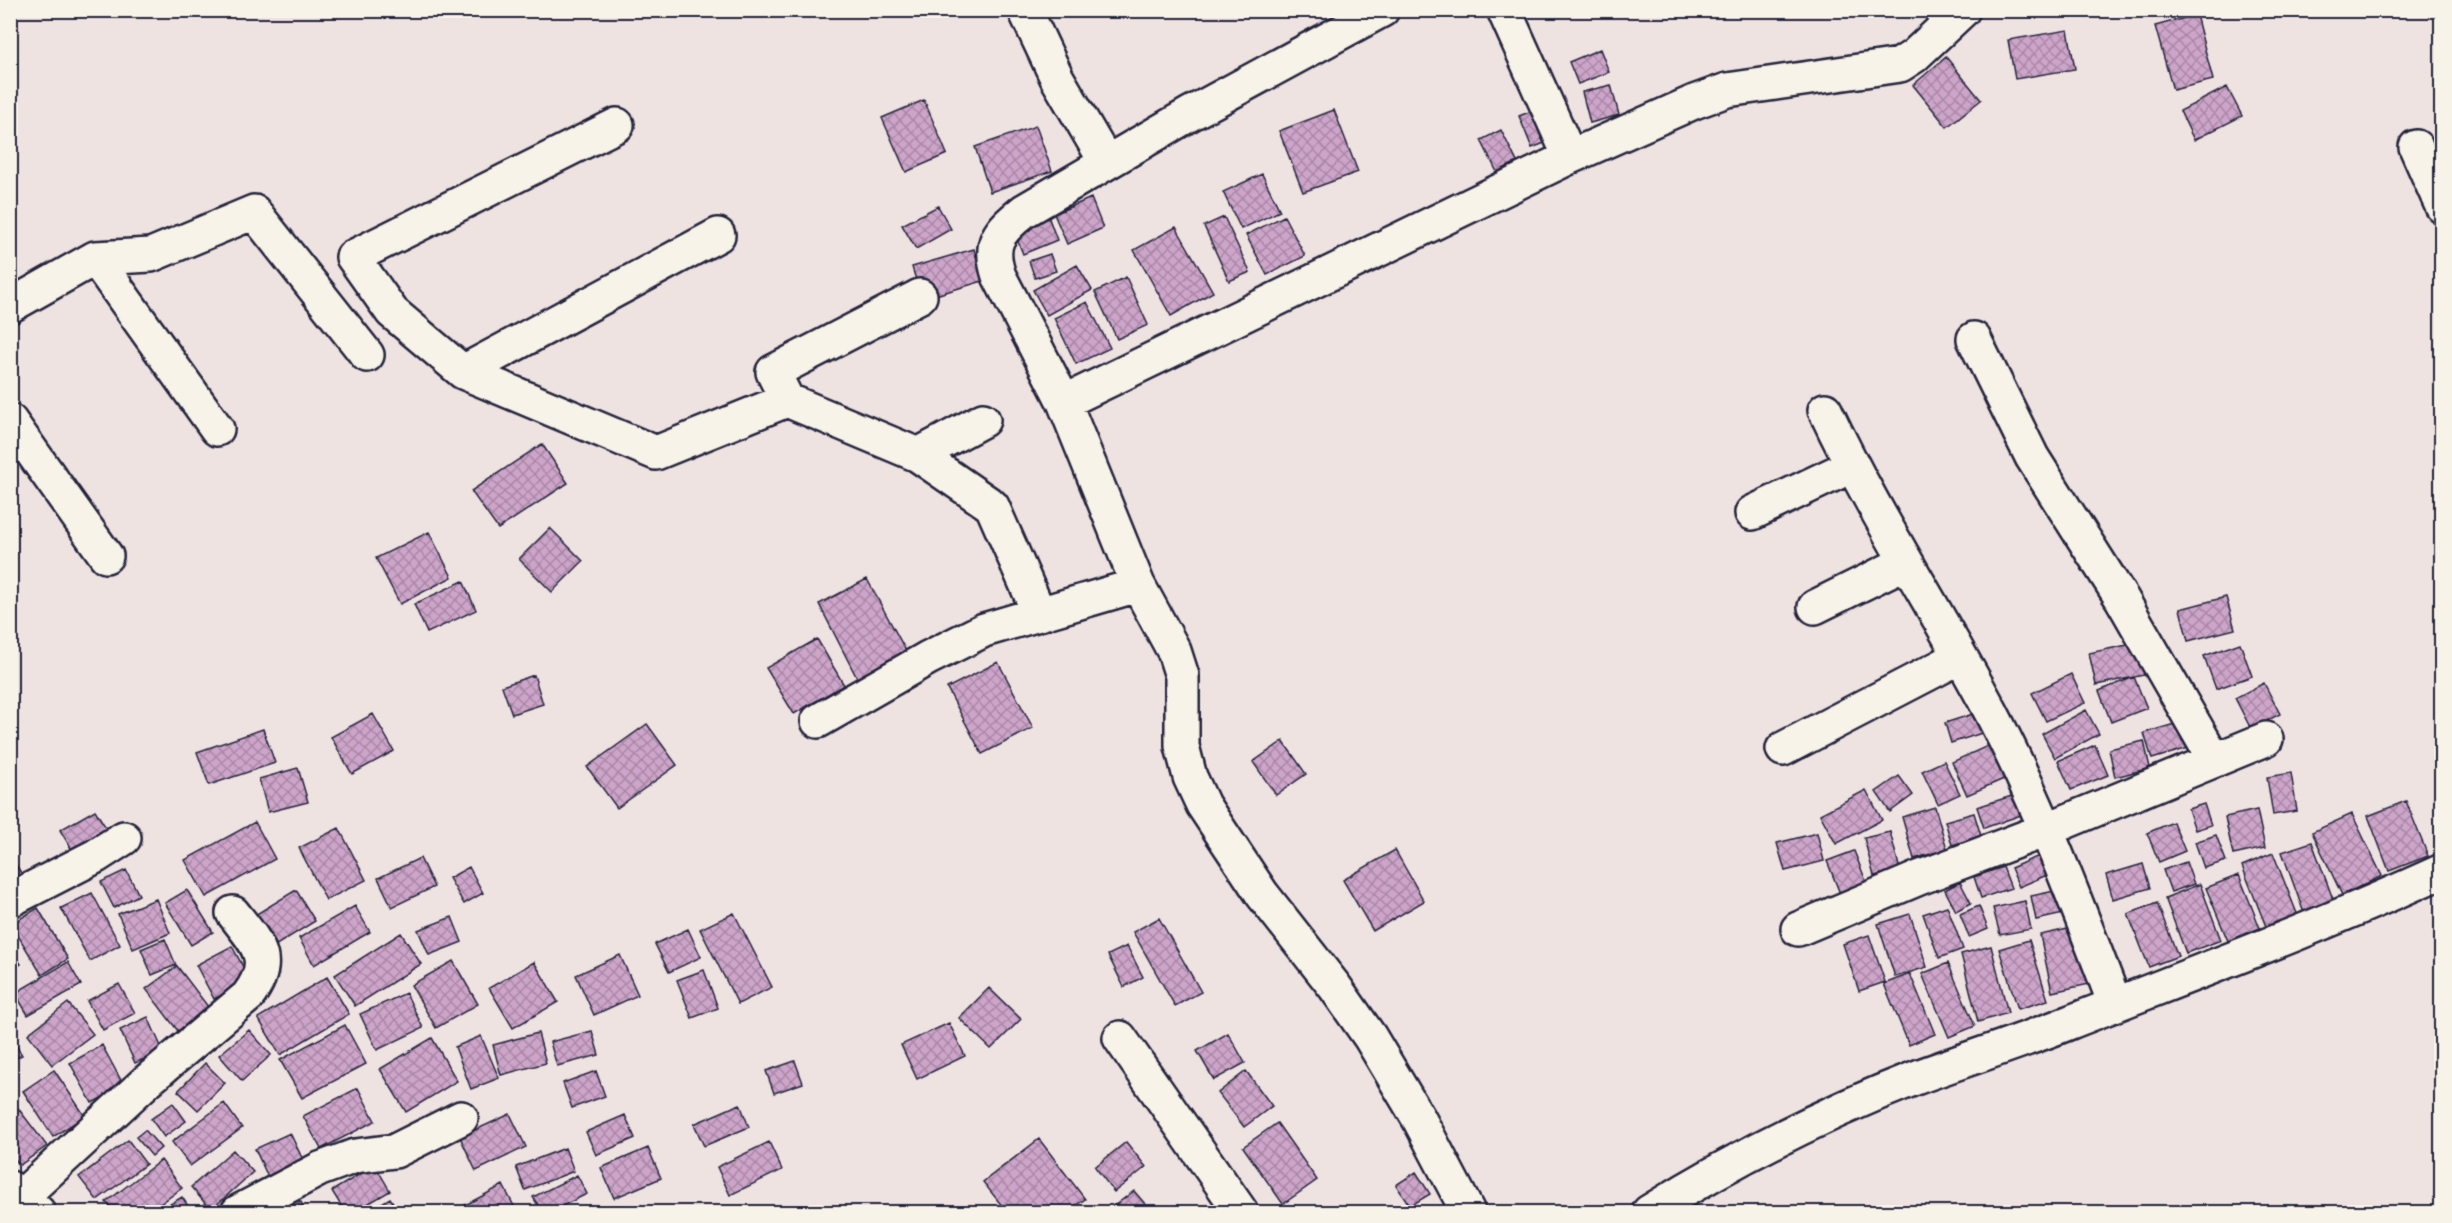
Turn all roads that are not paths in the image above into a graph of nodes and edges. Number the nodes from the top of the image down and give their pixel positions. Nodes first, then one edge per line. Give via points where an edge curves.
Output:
1 (1025, 10) edge
2 (1382, 10) edge
3 (1504, 10) edge
4 (1963, 10) edge
5 (617, 124) dead end
6 (2416, 147) dead end
7 (1570, 157) junction
8 (1106, 162) junction
9 (2442, 206) edge
10 (718, 235) dead end
11 (95, 258) junction
12 (920, 296) dead end
13 (10, 306) edge
14 (1974, 339) dead end
15 (366, 355) dead end
16 (463, 372) junction
17 (787, 400) junction
18 (1064, 402) junction
19 (1825, 410) dead end
20 (10, 420) edge
21 (983, 420) dead end
22 (217, 429) dead end
23 (918, 455) junction
24 (1851, 466) junction
25 (1752, 513) dead end
26 (106, 556) dead end
27 (1906, 562) junction
28 (1138, 585) junction
29 (1815, 607) dead end
30 (1039, 613) junction
31 (1960, 657) junction
32 (818, 721) dead end
33 (2266, 739) dead end
34 (1783, 749) dead end
35 (2214, 759) junction
36 (2048, 829) junction
37 (124, 838) dead end
38 (2442, 871) edge
39 (10, 900) edge
40 (233, 913) dead end
41 (1798, 929) dead end
42 (2115, 1004) junction
43 (1120, 1038) dead end
44 (461, 1118) dead end
45 (23, 1199) edge
46 (238, 1212) edge
47 (1241, 1212) edge
48 (1468, 1212) edge
49 (1649, 1212) edge

1 - 8 street via 1057,78
2 - 8 street
3 - 7 street
4 - 7 street via 1900,65 1727,90
5 - 16 street via 354,257 392,312
6 - 9 street
7 - 18 street
8 - 18 street via 1024,211 1002,229 995,244 993,259 999,276
10 - 16 street
11 - 13 street
11 - 15 street via 150,255 254,212
11 - 22 street
12 - 17 street via 773,372
14 - 35 street via 2032,457 2122,599
16 - 17 street via 656,453
17 - 23 street
18 - 28 street
19 - 24 street
20 - 26 street
21 - 23 street
23 - 30 street via 992,506
24 - 25 street
24 - 27 street
27 - 29 street
27 - 31 street
28 - 30 street
28 - 48 street via 1177,659 1182,676 1182,746 1203,805 1262,894 1370,1036
30 - 32 street via 984,630
31 - 34 street
31 - 36 street
33 - 35 street
35 - 36 street
36 - 41 street
36 - 42 street
37 - 39 street
38 - 42 street
40 - 45 street via 257,946 263,969 260,980 248,996 147,1081
42 - 49 street via 1915,1078 1790,1132 1725,1165
43 - 47 street
44 - 46 street via 395,1150 355,1155 320,1169

